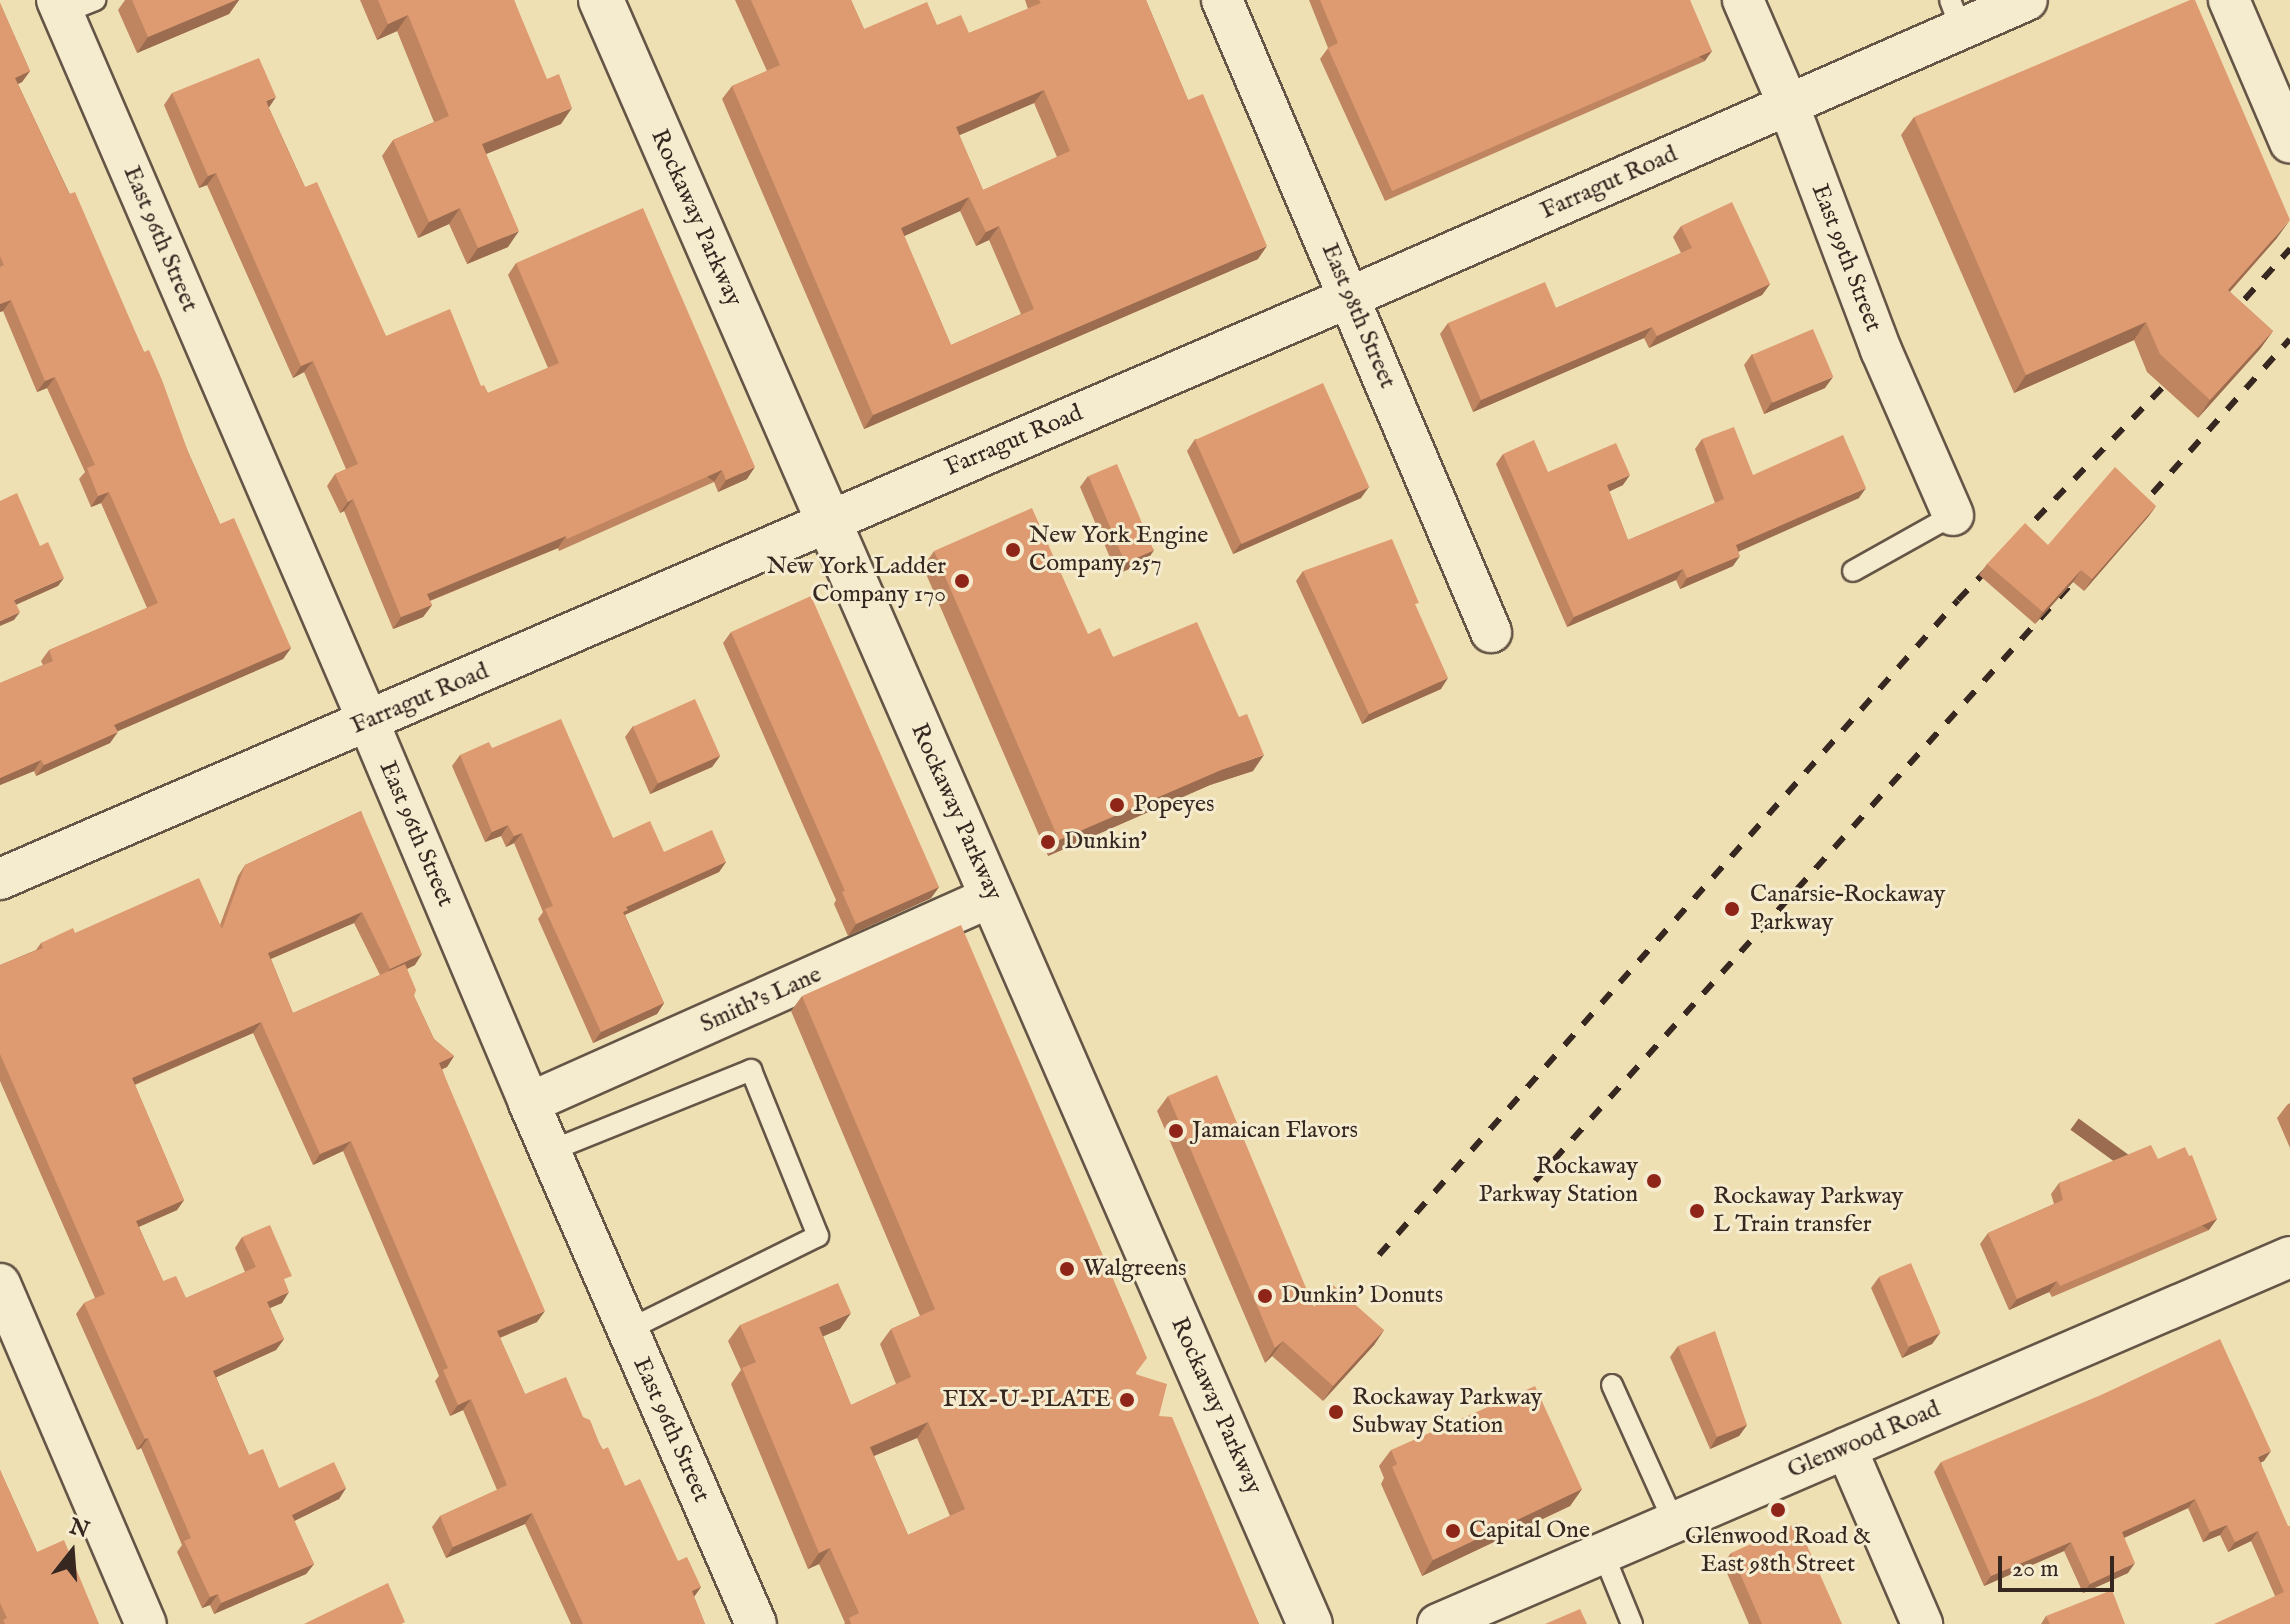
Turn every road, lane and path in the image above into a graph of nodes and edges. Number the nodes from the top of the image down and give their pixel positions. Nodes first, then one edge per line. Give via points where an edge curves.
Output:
1 (601, 0) edge
2 (1222, 0) edge
3 (1743, 0) edge
4 (2027, 0) edge
5 (2229, 0) edge
6 (72, 4) edge
7 (1955, 14) edge
8 (1788, 104) junction
9 (2290, 142) edge
10 (1350, 297) junction
11 (1953, 515) joint
12 (829, 522) junction
13 (1853, 571) dead end
14 (1491, 632) dead end
15 (368, 721) junction
16 (0, 879) edge
17 (993, 896) junction
18 (529, 1103) junction
19 (550, 1151) junction
20 (2287, 1267) edge
21 (0, 1284) edge
22 (628, 1330) junction
23 (1612, 1385) dead end
24 (1846, 1448) junction
25 (1674, 1522) junction
26 (1603, 1553) junction
27 (146, 1624) edge
28 (756, 1624) edge
29 (1310, 1624) edge
30 (1438, 1624) edge
31 (1632, 1624) edge
32 (1922, 1624) edge

1 - 12 street, Rockaway Parkway
2 - 10 street, East 98th Street
3 - 8 street, East 99th Street
4 - 7 street, Farragut Road
5 - 9 street
6 - 15 street, East 96th Street
7 - 8 street, Farragut Road
8 - 10 street, Farragut Road
8 - 11 street, East 99th Street via 1881,350
10 - 12 street, Farragut Road
10 - 14 street, East 98th Street
11 - 13 lane
12 - 15 street, Farragut Road
12 - 17 street, Rockaway Parkway
15 - 16 street, Farragut Road
15 - 18 street, East 96th Street
17 - 18 street, Smith's Lane
17 - 29 street, Rockaway Parkway
18 - 19 street, East 96th Street
19 - 22 street, East 96th Street
19 - 22 lane via 751,1070 818,1236
20 - 24 street, Glenwood Road
21 - 27 street
22 - 28 street, East 96th Street
23 - 25 lane
24 - 25 street, Glenwood Road
24 - 32 street
25 - 26 street, Glenwood Road
26 - 30 street, Glenwood Road
26 - 31 lane

